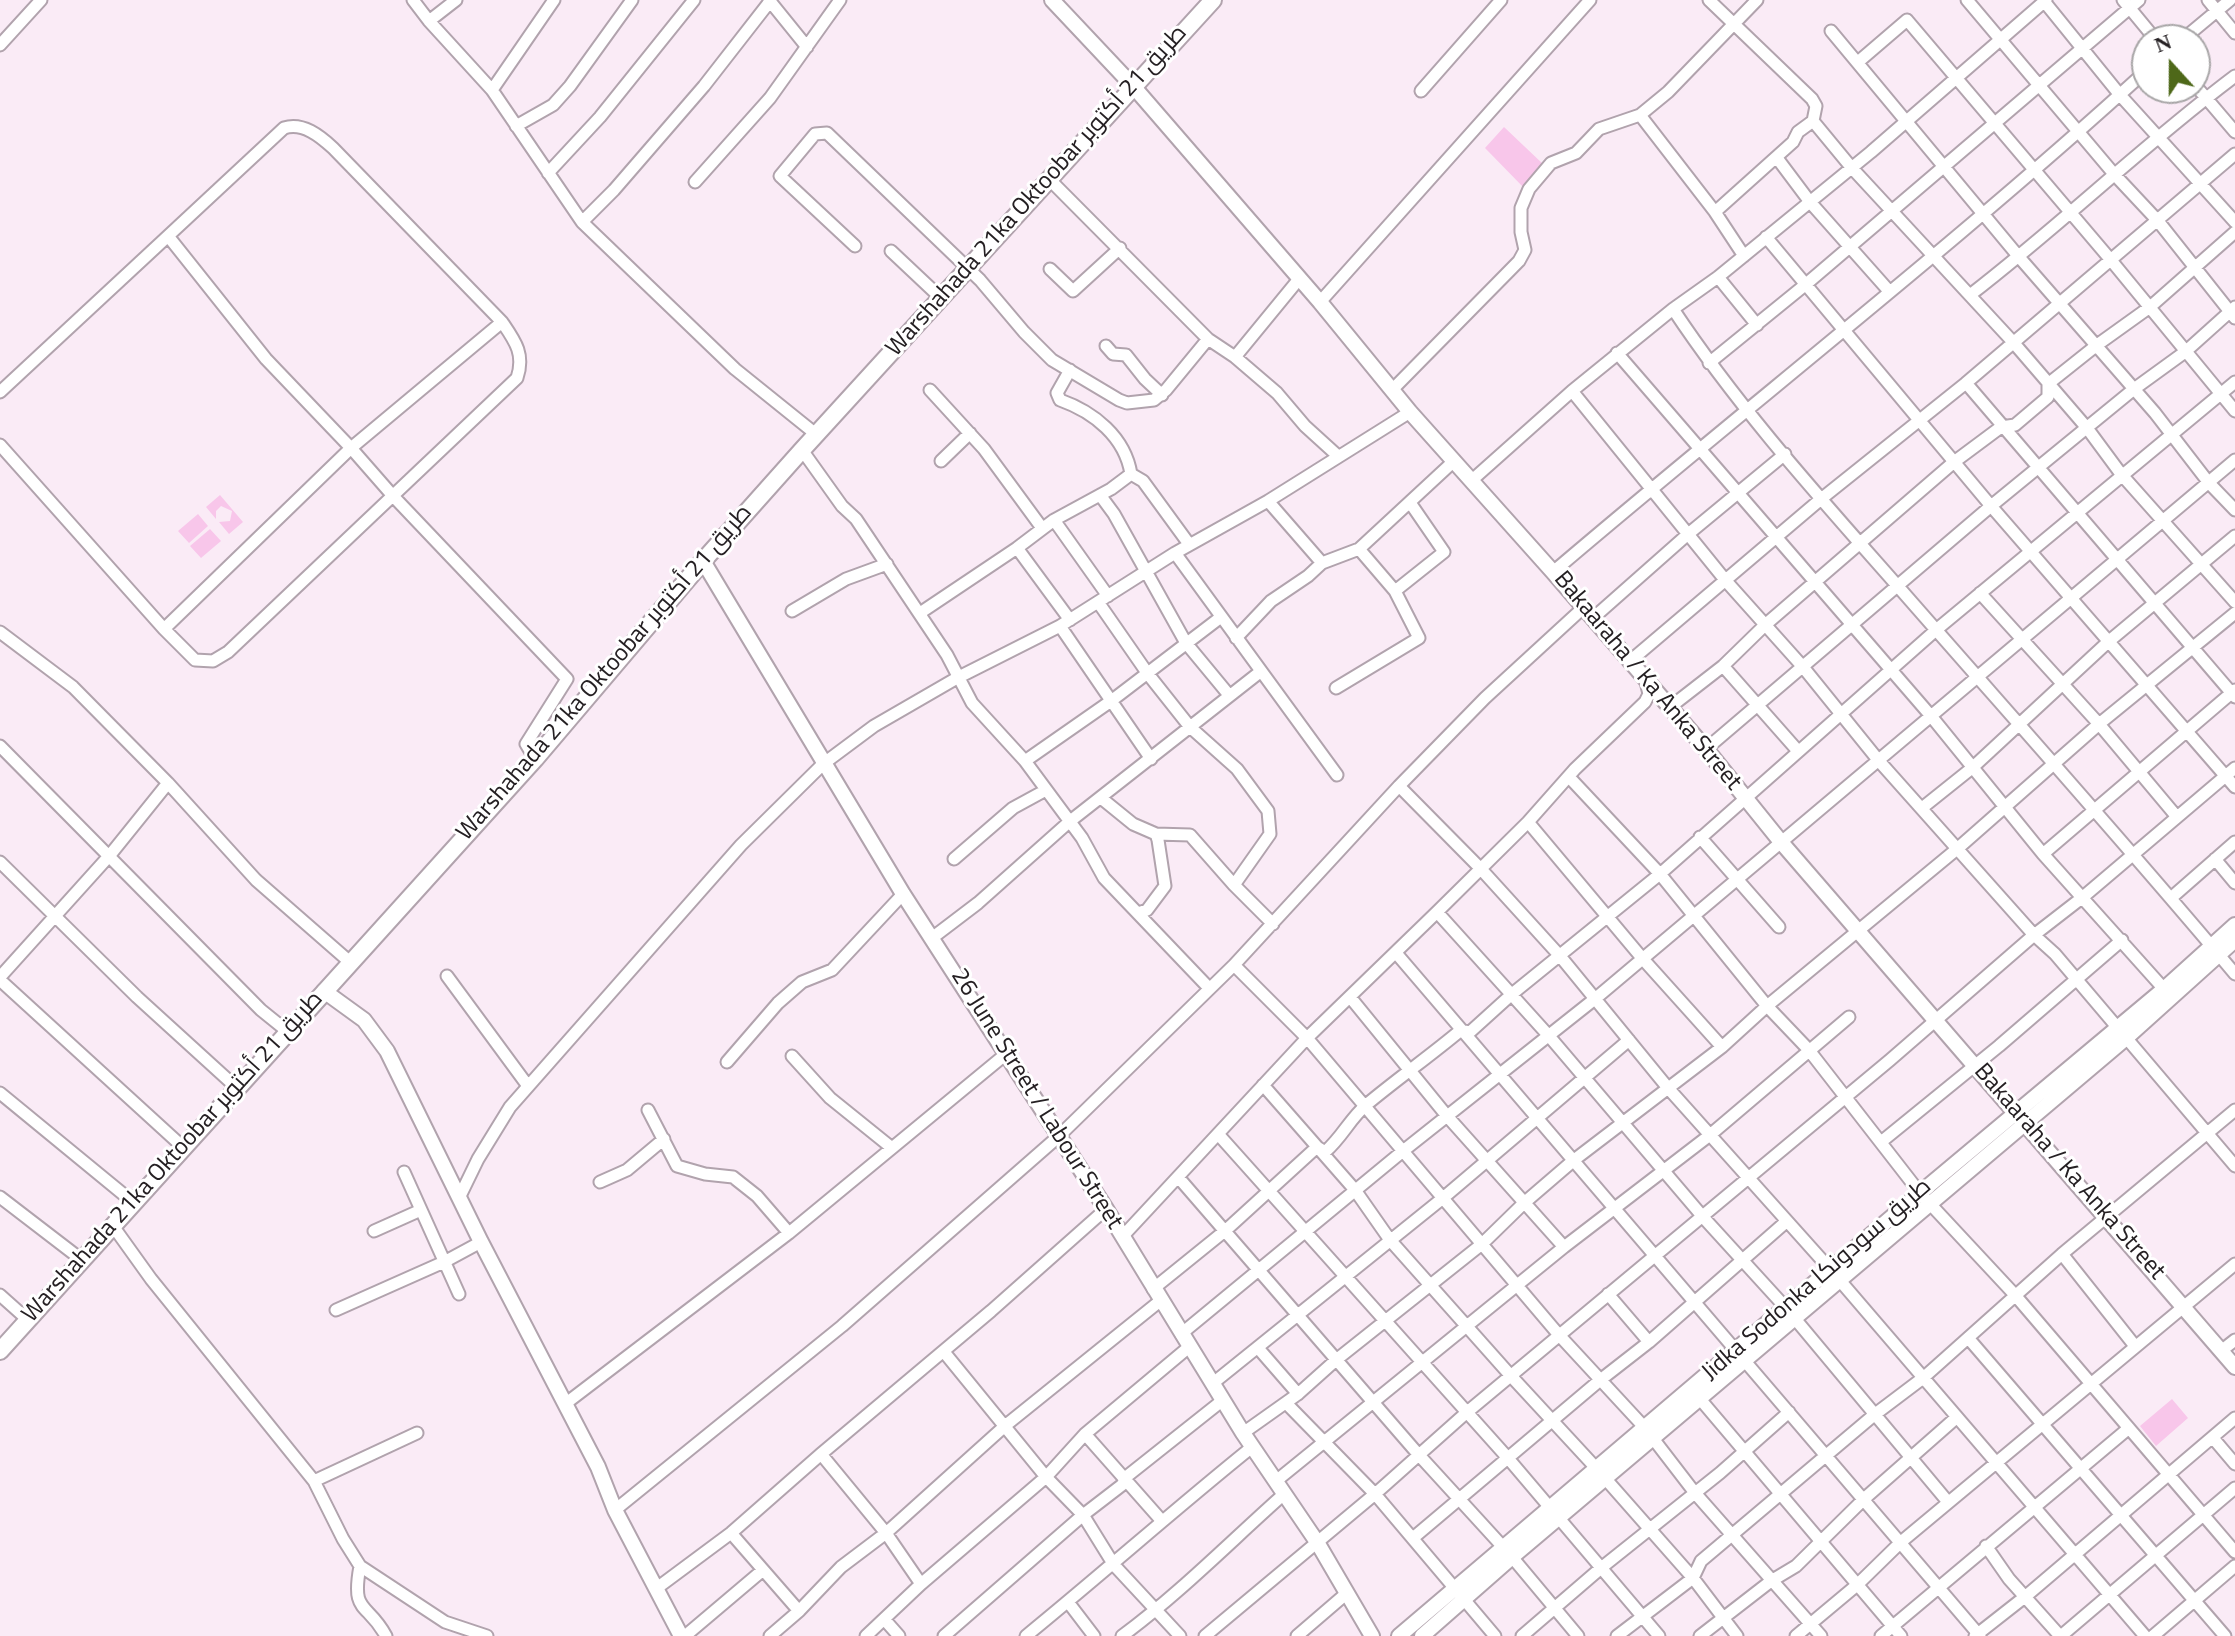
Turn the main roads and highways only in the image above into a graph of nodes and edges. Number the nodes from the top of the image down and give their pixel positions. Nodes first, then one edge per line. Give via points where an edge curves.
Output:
1 (1213, 0) edge
2 (0, 1351) edge

1 - 2 main road, Warshahada 21ka Oktoobar طريق 21 أكتوبر via 802,450 535,759

